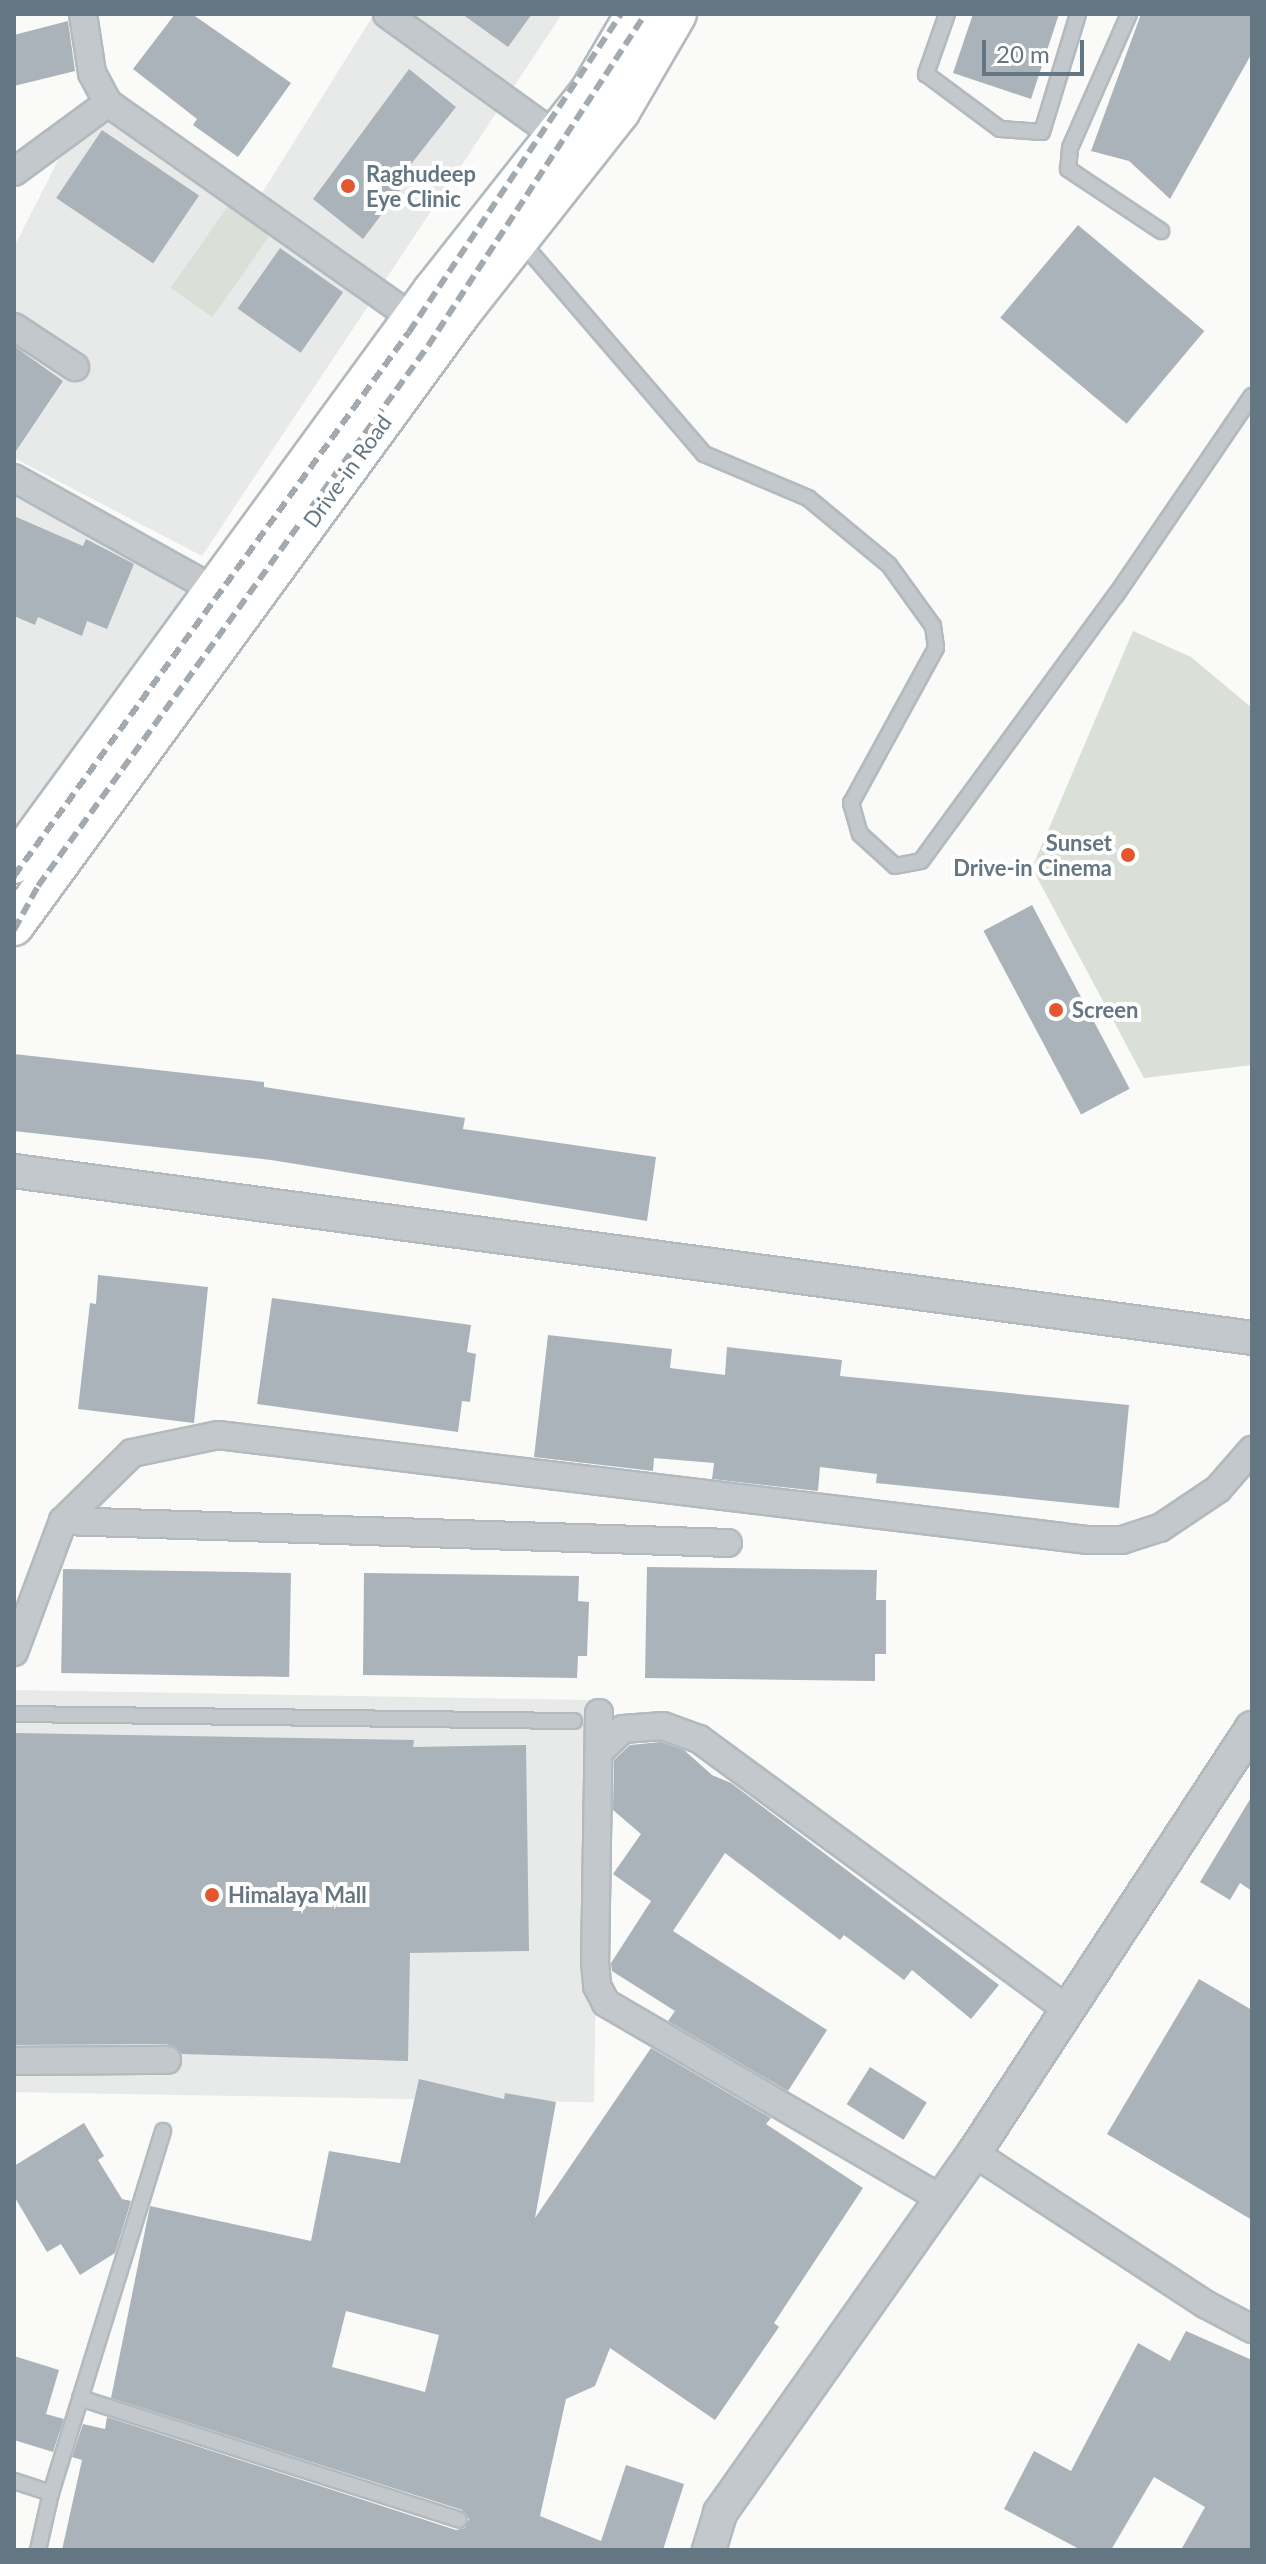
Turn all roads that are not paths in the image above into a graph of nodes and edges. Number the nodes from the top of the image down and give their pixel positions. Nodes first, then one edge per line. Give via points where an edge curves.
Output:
1 (83, 14) edge
2 (387, 14) edge
3 (635, 14) edge
4 (677, 14) edge
5 (947, 14) edge
6 (1078, 14) edge
7 (1129, 14) edge
8 (108, 103) junction
9 (555, 135) junction
10 (14, 172) edge
11 (1161, 231) dead end
12 (520, 239) junction
13 (413, 318) junction
14 (14, 327) edge
15 (75, 367) dead end
16 (1252, 396) edge
17 (14, 478) edge
18 (214, 590) junction
19 (14, 864) edge
20 (14, 926) edge
21 (14, 1171) edge
22 (1252, 1338) edge
23 (1252, 1450) edge
24 (63, 1521) junction
25 (728, 1543) dead end
26 (14, 1652) edge
27 (599, 1713) dead end
28 (14, 1714) edge
29 (574, 1721) dead end
30 (1252, 1728) edge
31 (599, 1752) junction
32 (1068, 2010) junction
33 (167, 2060) dead end
34 (14, 2061) edge
35 (163, 2131) dead end
36 (974, 2153) junction
37 (941, 2199) junction
38 (1252, 2329) edge
39 (80, 2398) junction
40 (14, 2481) edge
41 (51, 2493) junction
42 (459, 2520) dead end
43 (38, 2550) edge
44 (709, 2550) edge

1 - 8 street via 92,73
2 - 9 street
3 - 9 main road, Drive-in Road via 590,91
4 - 12 main road, Drive-in Road via 620,112
5 - 6 lane via 926,74 1000,129 1042,132
7 - 11 lane via 1070,148 1068,169
8 - 10 street
8 - 13 street
9 - 13 main road, Drive-in Road
12 - 16 lane via 704,454 808,498 889,565 933,626 936,648 851,803 860,834 895,866 921,861 1116,595
12 - 20 main road, Drive-in Road
13 - 18 main road, Drive-in Road
14 - 15 street
17 - 18 street
18 - 19 main road, Drive-in Road
21 - 22 street
23 - 24 street via 1218,1489 1160,1528 1122,1540 218,1435 132,1453
24 - 25 street
24 - 26 street
27 - 31 street
28 - 29 lane
30 - 32 street
31 - 32 street via 623,1729 663,1726 699,1739
31 - 37 street via 595,1961 597,1986 606,2003
32 - 36 street
33 - 34 street
35 - 39 lane
36 - 37 street
36 - 38 street via 1205,2304
37 - 44 street via 720,2513
39 - 41 lane
39 - 42 lane
40 - 41 lane
41 - 43 lane

